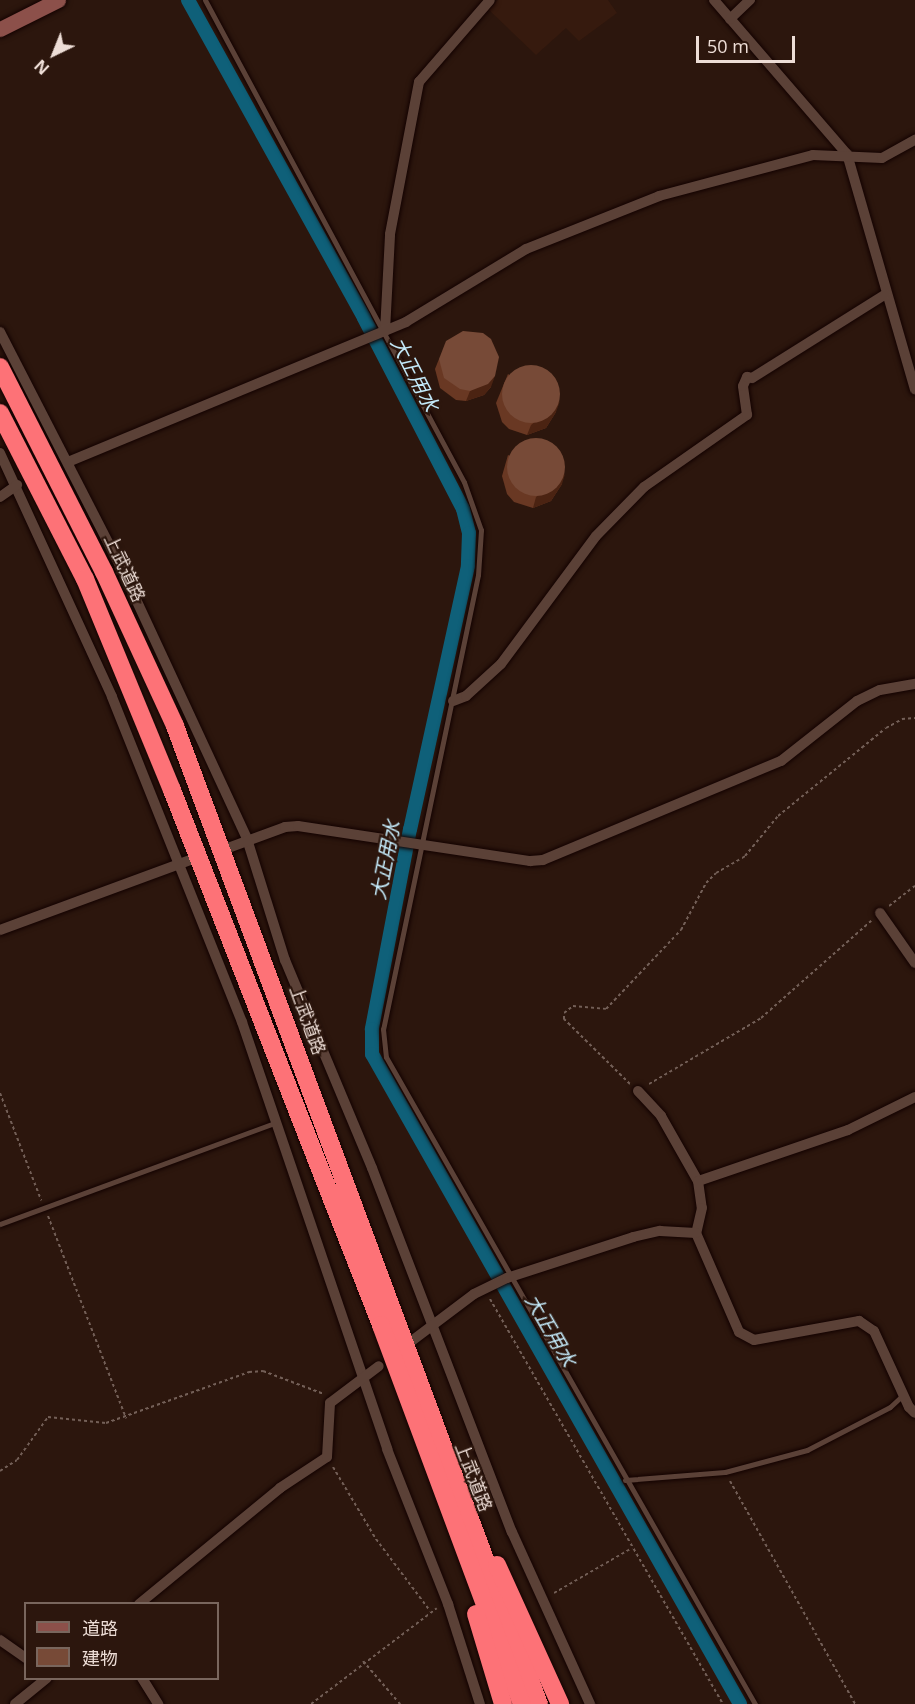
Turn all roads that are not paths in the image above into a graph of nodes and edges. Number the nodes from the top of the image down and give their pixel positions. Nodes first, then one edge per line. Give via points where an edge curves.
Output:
1 (58, 0) edge
2 (205, 0) edge
3 (490, 0) edge
4 (714, 0) edge
5 (750, 0) edge
6 (730, 19) junction
7 (0, 29) edge
8 (915, 140) edge
9 (847, 154) junction
10 (886, 294) junction
11 (0, 332) edge
12 (382, 332) junction
13 (0, 368) edge
14 (915, 389) edge
15 (0, 413) edge
16 (0, 453) edge
17 (68, 462) junction
18 (17, 485) junction
19 (0, 497) edge
20 (915, 684) edge
21 (453, 701) junction
22 (247, 839) junction
23 (421, 846) junction
24 (228, 848) dead end
25 (190, 860) dead end
26 (178, 864) junction
27 (880, 913) road end
28 (0, 930) edge
29 (915, 963) edge
30 (638, 1091) road end
31 (915, 1097) edge
32 (278, 1122) junction
33 (698, 1181) junction
34 (0, 1224) edge
35 (696, 1233) junction
36 (509, 1278) junction
37 (434, 1325) junction
38 (413, 1340) dead end
39 (379, 1366) dead end
40 (365, 1378) junction
41 (903, 1395) junction
42 (915, 1413) edge
43 (435, 1456) junction
44 (625, 1480) junction
45 (141, 1602) edge
46 (0, 1640) edge
47 (24, 1657) edge
48 (44, 1680) edge
49 (143, 1680) edge
50 (15, 1704) edge
51 (158, 1704) edge
52 (480, 1704) edge
53 (503, 1704) edge
54 (522, 1704) edge
55 (538, 1704) edge
56 (560, 1704) edge
57 (590, 1704) edge
58 (755, 1704) edge

1 - 7 street
2 - 12 lane
3 - 12 street via 419,82 390,234
4 - 6 street
5 - 6 street
6 - 9 street
8 - 9 street via 882,158
9 - 10 street
9 - 12 street via 813,155 658,196 526,249
10 - 14 street
10 - 21 street via 752,378 747,377 743,386 747,415 644,488 596,536 501,663 466,696
11 - 17 street
12 - 17 street
12 - 21 lane via 464,482 481,530 481,555
13 - 43 highway, 上武道路 via 104,572 175,726
15 - 43 highway, 上武道路 via 85,579
16 - 18 street
17 - 22 street
18 - 19 street
18 - 26 street via 102,676
20 - 23 street via 863,698 781,761 543,860
21 - 23 lane
22 - 23 street via 298,826
22 - 24 street
22 - 37 street via 285,960
23 - 36 lane via 383,1029 384,1046 392,1070
25 - 26 street
26 - 28 street
26 - 32 street
27 - 29 street
30 - 33 street via 662,1116
31 - 33 street via 848,1130
32 - 34 lane
32 - 40 street
33 - 35 street via 702,1208
35 - 36 street via 660,1231 633,1237
35 - 41 street via 740,1332 754,1340 859,1321 874,1331
36 - 37 street via 488,1287
36 - 44 lane
37 - 38 street
37 - 57 street via 512,1532
39 - 40 street
40 - 45 street via 335,1398 327,1410 327,1457 280,1488
40 - 52 street via 387,1449 448,1604
41 - 42 street
41 - 44 lane via 890,1407 807,1450 725,1472
43 - 53 highway
43 - 54 highway, 上武道路
43 - 55 highway, 上武道路
43 - 56 highway
44 - 58 lane
46 - 47 street
48 - 50 street
49 - 51 street

